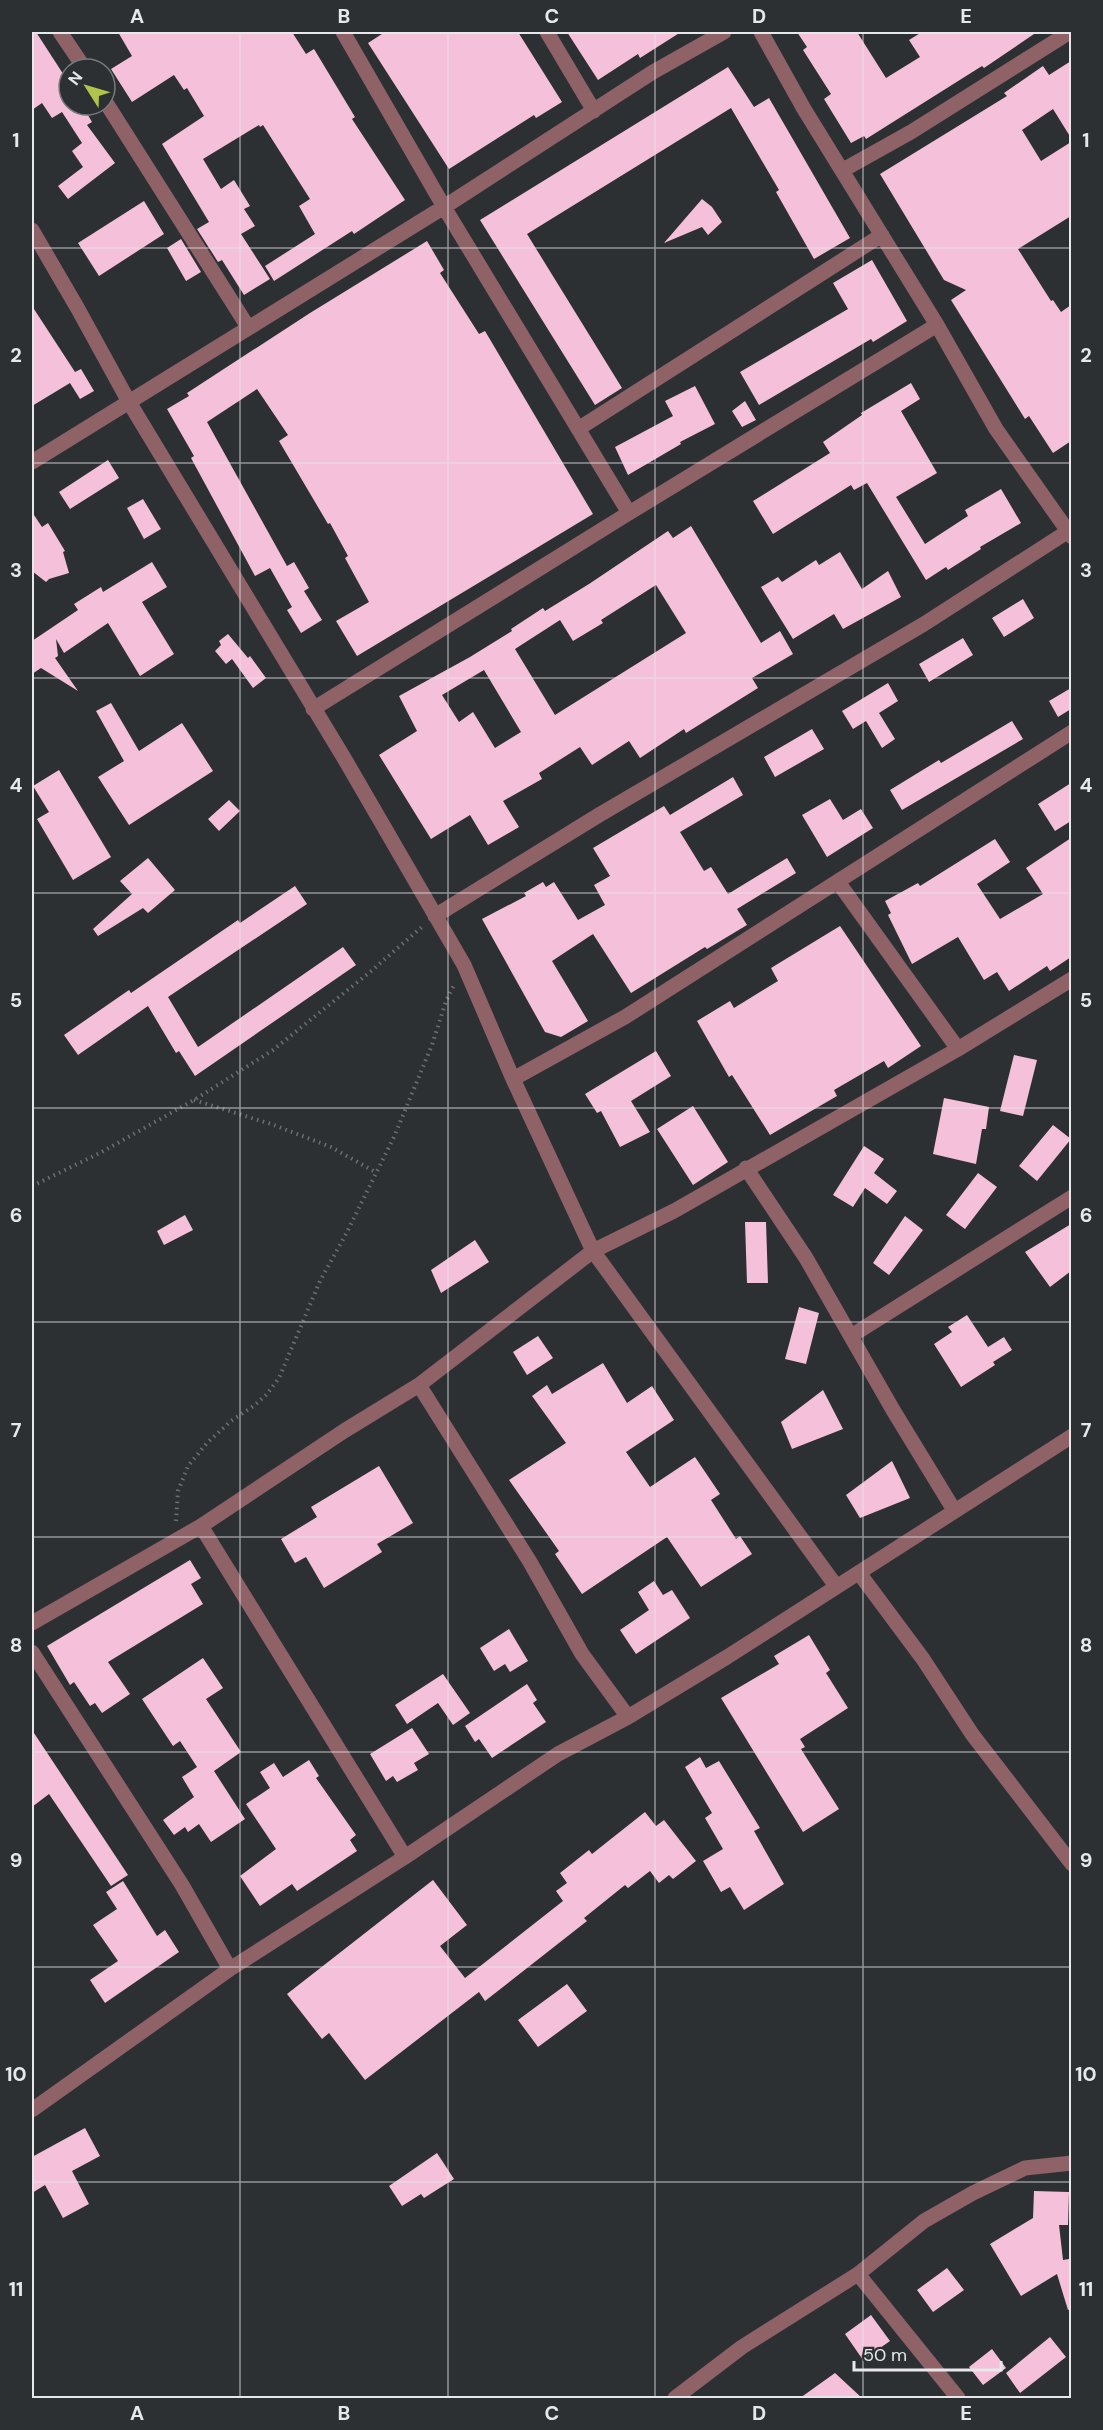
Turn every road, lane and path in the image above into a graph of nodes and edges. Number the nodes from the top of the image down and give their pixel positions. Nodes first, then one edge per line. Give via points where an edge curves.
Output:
1 (60, 32) edge
2 (343, 32) edge
3 (547, 32) edge
4 (724, 32) edge
5 (761, 32) edge
6 (1070, 32) edge
7 (77, 57) edge
8 (594, 111) junction
9 (115, 117) edge
10 (843, 170) junction
11 (444, 207) junction
12 (32, 230) edge
13 (882, 235) junction
14 (937, 325) junction
15 (248, 327) junction
16 (129, 402) junction
17 (578, 429) junction
18 (32, 462) edge
19 (628, 513) junction
20 (1069, 535) edge
21 (313, 709) junction
22 (1071, 732) edge
23 (838, 882) junction
24 (435, 916) junction
25 (465, 965) junction
26 (1071, 980) edge
27 (958, 1049) junction
28 (513, 1079) junction
29 (194, 1100) junction
30 (746, 1168) junction
31 (377, 1173) junction
32 (32, 1186) edge
33 (1071, 1197) edge
34 (593, 1251) junction
35 (851, 1335) junction
36 (419, 1385) junction
37 (1071, 1436) edge
38 (954, 1510) junction
39 (201, 1526) junction
40 (178, 1539) junction
41 (859, 1573) junction
42 (836, 1586) junction
43 (32, 1623) edge
44 (32, 1652) edge
45 (628, 1717) junction
46 (405, 1857) junction
47 (1071, 1864) edge
48 (230, 1969) junction
49 (32, 2110) edge
50 (1071, 2163) edge
51 (858, 2274) junction
52 (675, 2398) edge
53 (958, 2398) edge

1 - 7 street
2 - 11 street
3 - 8 street
4 - 8 street
5 - 10 street
6 - 10 street
8 - 11 street
9 - 15 street
10 - 13 street
11 - 15 street
11 - 17 street
12 - 16 street
13 - 14 street
13 - 17 street
14 - 19 street
14 - 20 street via 996,429
15 - 16 street
16 - 18 street
16 - 21 street
17 - 19 street
19 - 21 street
20 - 24 street
21 - 24 street
22 - 23 street
23 - 27 street
23 - 28 street via 625,1017
24 - 25 street
24 - 29 path via 273,1050
25 - 28 street
25 - 31 path via 446,1001 432,1046
26 - 27 street
27 - 30 street
28 - 34 street
29 - 31 path via 331,1147
29 - 32 path
30 - 34 street via 675,1211
30 - 35 street
31 - 40 path via 320,1281 279,1378 255,1405 207,1443 188,1466 178,1491
33 - 35 street
34 - 36 street
34 - 42 street
35 - 38 street
36 - 39 street
36 - 45 street via 530,1562 582,1654
37 - 38 street
38 - 41 street
39 - 40 street
39 - 46 street
40 - 43 street
41 - 42 street
41 - 47 street via 984,1751
42 - 45 street
44 - 48 street via 182,1885
45 - 46 street via 558,1754
46 - 48 street
48 - 49 street
50 - 51 street via 1024,2168 973,2193 924,2222
51 - 52 street via 742,2347
51 - 53 street

